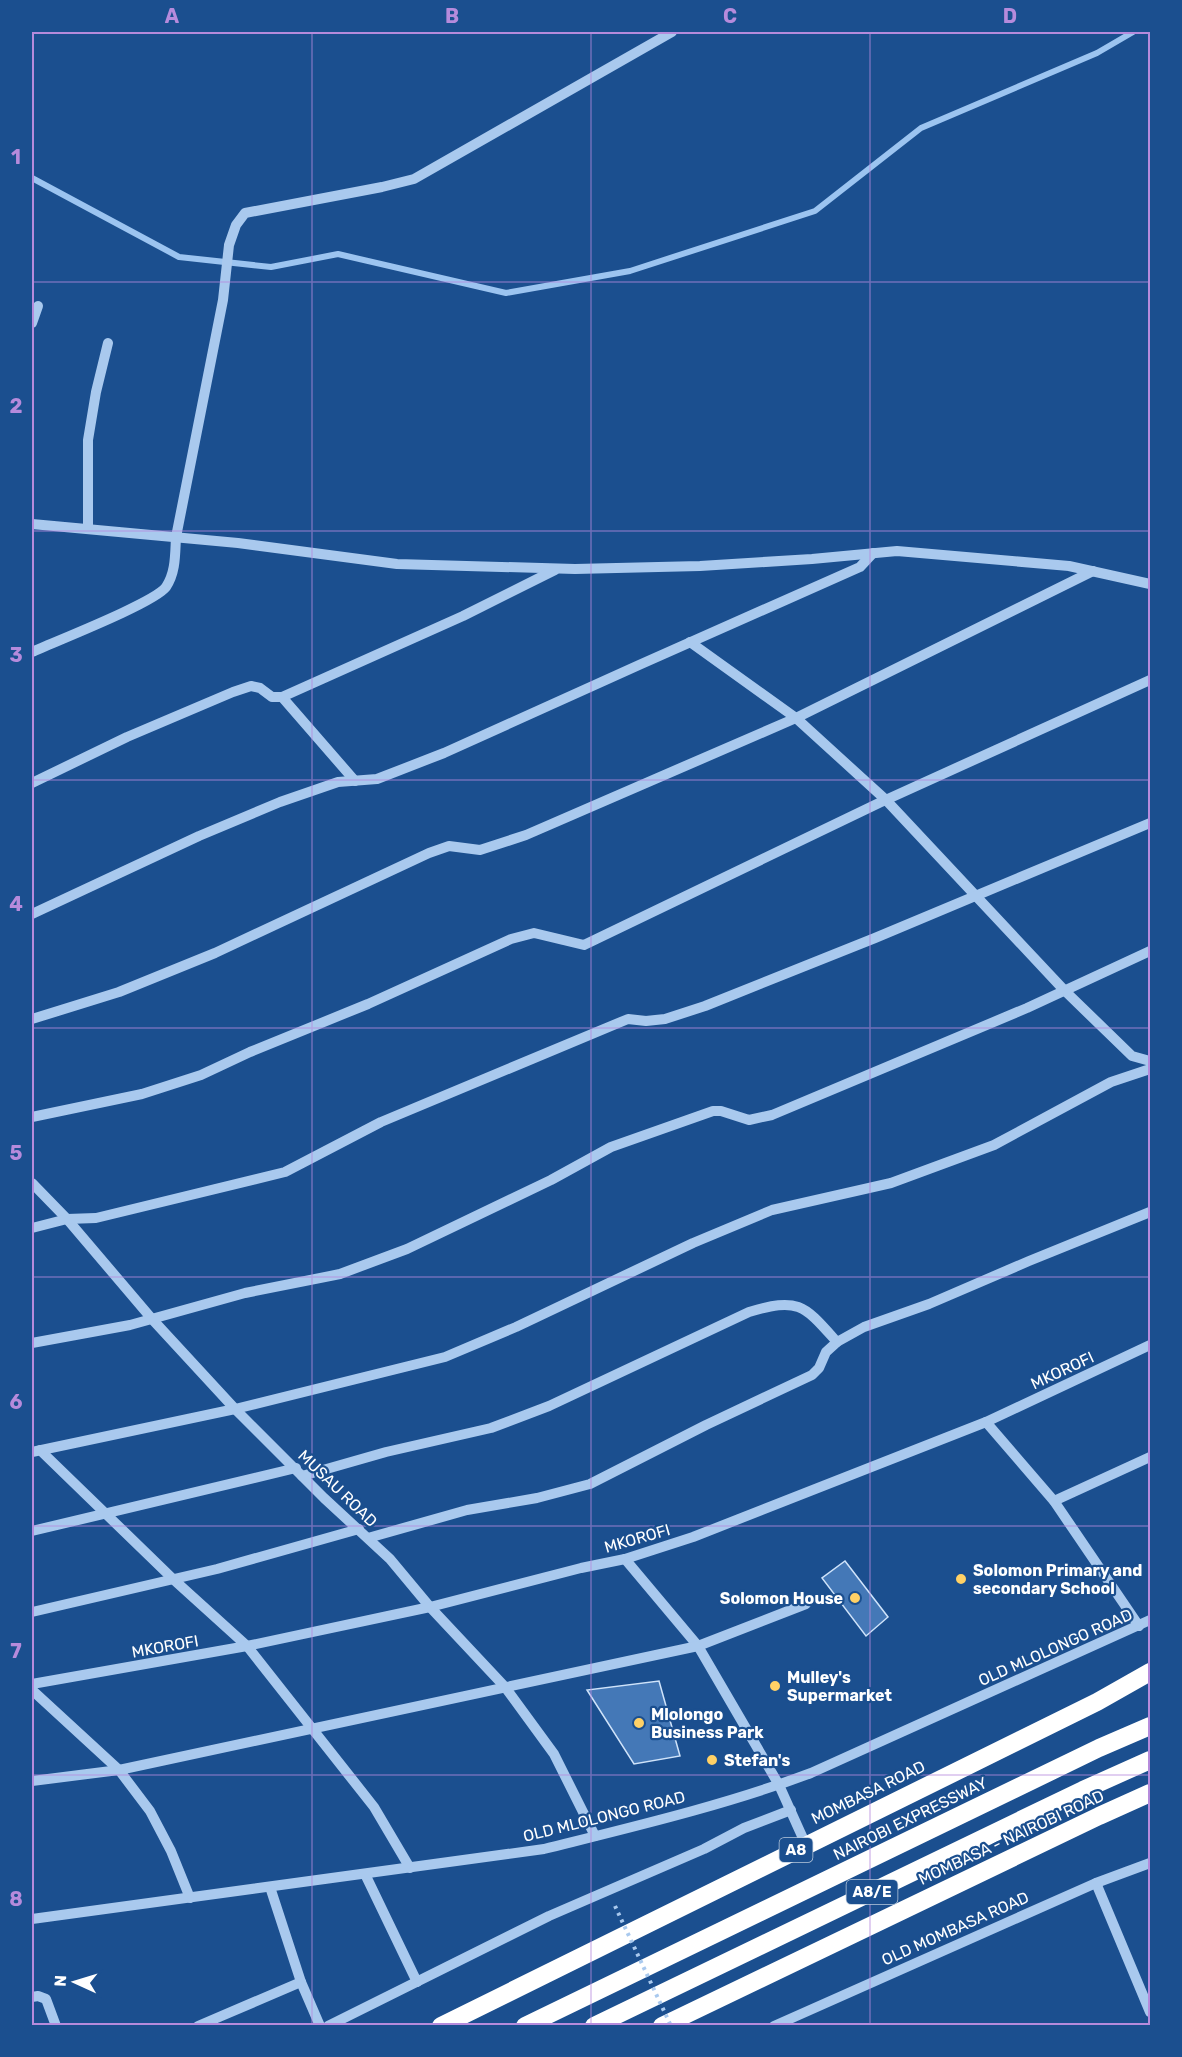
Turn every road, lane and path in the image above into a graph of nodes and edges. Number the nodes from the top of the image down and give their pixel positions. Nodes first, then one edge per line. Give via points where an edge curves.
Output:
1 (672, 32) edge
2 (38, 306) dead end
3 (32, 323) edge
4 (108, 343) dead end
5 (32, 524) edge
6 (88, 529) junction
7 (176, 537) junction
8 (873, 553) junction
9 (558, 569) junction
10 (1093, 571) junction
11 (1150, 584) edge
12 (690, 642) junction
13 (32, 652) edge
14 (1150, 680) edge
15 (282, 697) junction
16 (796, 718) junction
17 (355, 780) junction
18 (32, 783) edge
19 (886, 800) junction
20 (1150, 823) edge
21 (977, 896) junction
22 (32, 914) edge
23 (1150, 951) edge
24 (1064, 990) junction
25 (32, 1018) edge
26 (1150, 1061) edge
27 (1150, 1069) edge
28 (32, 1117) edge
29 (32, 1183) edge
30 (1150, 1212) edge
31 (67, 1220) junction
32 (32, 1228) edge
33 (152, 1319) junction
34 (837, 1342) junction
35 (32, 1343) edge
36 (1150, 1345) edge
37 (235, 1409) junction
38 (986, 1422) junction
39 (36, 1451) edge
40 (1150, 1457) edge
41 (299, 1472) junction
42 (1054, 1501) junction
43 (105, 1514) junction
44 (358, 1529) junction
45 (32, 1531) edge
46 (368, 1538) junction
47 (626, 1559) junction
48 (173, 1579) junction
49 (806, 1604) dead end
50 (430, 1607) junction
51 (32, 1612) edge
52 (1150, 1620) edge
53 (1139, 1626) junction
54 (248, 1646) junction
55 (698, 1646) junction
56 (1150, 1672) edge
57 (32, 1684) edge
58 (505, 1687) junction
59 (32, 1690) edge
60 (1150, 1726) edge
61 (312, 1727) junction
62 (1150, 1760) edge
63 (119, 1770) junction
64 (32, 1781) edge
65 (779, 1785) junction
66 (1150, 1793) edge
67 (791, 1810) junction
68 (595, 1836) junction
69 (807, 1845) junction
70 (1150, 1863) edge
71 (410, 1868) junction
72 (365, 1874) junction
73 (1096, 1882) junction
74 (270, 1887) junction
75 (190, 1898) junction
76 (615, 1906) dead end
77 (32, 1919) edge
78 (301, 1982) junction
79 (417, 1982) junction
80 (32, 1997) edge
81 (1150, 2012) edge
82 (56, 2025) edge
83 (198, 2025) edge
84 (320, 2025) edge
85 (328, 2025) edge
86 (441, 2025) edge
87 (525, 2025) edge
88 (594, 2025) edge
89 (662, 2025) edge
90 (671, 2025) edge
91 (774, 2025) edge

1 - 7 street via 414,179 245,213 229,245 223,300
2 - 3 street
4 - 6 street via 88,440
5 - 6 street
6 - 7 street
7 - 9 street via 397,564
7 - 13 street via 174,572 165,588 147,601
8 - 9 street via 700,566
8 - 10 street via 982,557
8 - 12 street via 860,567
9 - 15 street
10 - 11 street
10 - 16 street
12 - 16 street
12 - 17 street via 444,753 377,778
14 - 19 street
15 - 17 street
15 - 18 street via 272,697 251,686 233,692
16 - 19 street
16 - 25 street via 526,835 480,850 449,846 429,853 215,953 119,992
17 - 22 street via 280,802
19 - 21 street
19 - 28 street via 584,945 534,933 511,939 201,1076 142,1094
20 - 21 street
21 - 24 street
21 - 31 street via 705,1006 665,1019 628,1019 381,1122 285,1172 96,1218
23 - 24 street
24 - 26 street via 1132,1056
24 - 33 street via 772,1115 749,1120 713,1111 611,1147 418,1244 340,1274 245,1293
27 - 37 street via 1111,1082 994,1144 902,1179 772,1210 445,1357
29 - 31 street, MUSAU ROAD
30 - 34 street via 930,1304 864,1327
31 - 32 street
31 - 33 street, MUSAU ROAD
33 - 35 street
33 - 37 street, MUSAU ROAD
34 - 41 street via 811,1313 793,1304 771,1305 549,1406 490,1428
34 - 46 street via 812,1375 590,1484 467,1510
36 - 38 street, MKOROFI
37 - 39 street
37 - 41 street, MUSAU ROAD
38 - 42 street
38 - 47 street, MKOROFI via 693,1537
39 - 43 street
40 - 42 street
41 - 43 street
41 - 44 street, MUSAU ROAD
42 - 53 street
43 - 45 street
43 - 48 street
44 - 46 street, MUSAU ROAD
44 - 48 street
46 - 50 street, MUSAU ROAD
47 - 50 street, MKOROFI
47 - 55 street
48 - 51 street
48 - 54 street
49 - 55 street
50 - 54 street, MKOROFI
50 - 58 street, MUSAU ROAD
52 - 53 street, OLD MLOLONGO ROAD
53 - 65 street, OLD MLOLONGO ROAD
54 - 57 street, MKOROFI
54 - 61 street
55 - 58 street
55 - 65 street
56 - 69 highway, MOMBASA ROAD / A8
58 - 61 street
58 - 68 street, MUSAU ROAD via 554,1754
59 - 63 street
60 - 87 highway, NAIROBI EXPRESSWAY / A8/E
61 - 63 street
61 - 71 street via 374,1807
62 - 88 highway, A8/E
63 - 64 street
63 - 75 street via 150,1811
65 - 67 street
65 - 68 street, OLD MLOLONGO ROAD
66 - 89 highway, MOMBASA - NAIROBI ROAD
67 - 69 street
67 - 79 street via 549,1916
68 - 71 street, OLD MLOLONGO ROAD via 544,1849
69 - 86 highway, MOMBASA ROAD / A8
70 - 73 street, OLD MOMBASA ROAD
71 - 72 street, OLD MLOLONGO ROAD
72 - 74 street, OLD MLOLONGO ROAD
72 - 79 street
73 - 81 street
73 - 91 street, OLD MOMBASA ROAD
74 - 75 street, OLD MLOLONGO ROAD
74 - 78 street
75 - 77 street, OLD MLOLONGO ROAD
76 - 90 path, bridge
78 - 83 street
78 - 84 street
79 - 85 street
80 - 82 street via 45,1999

